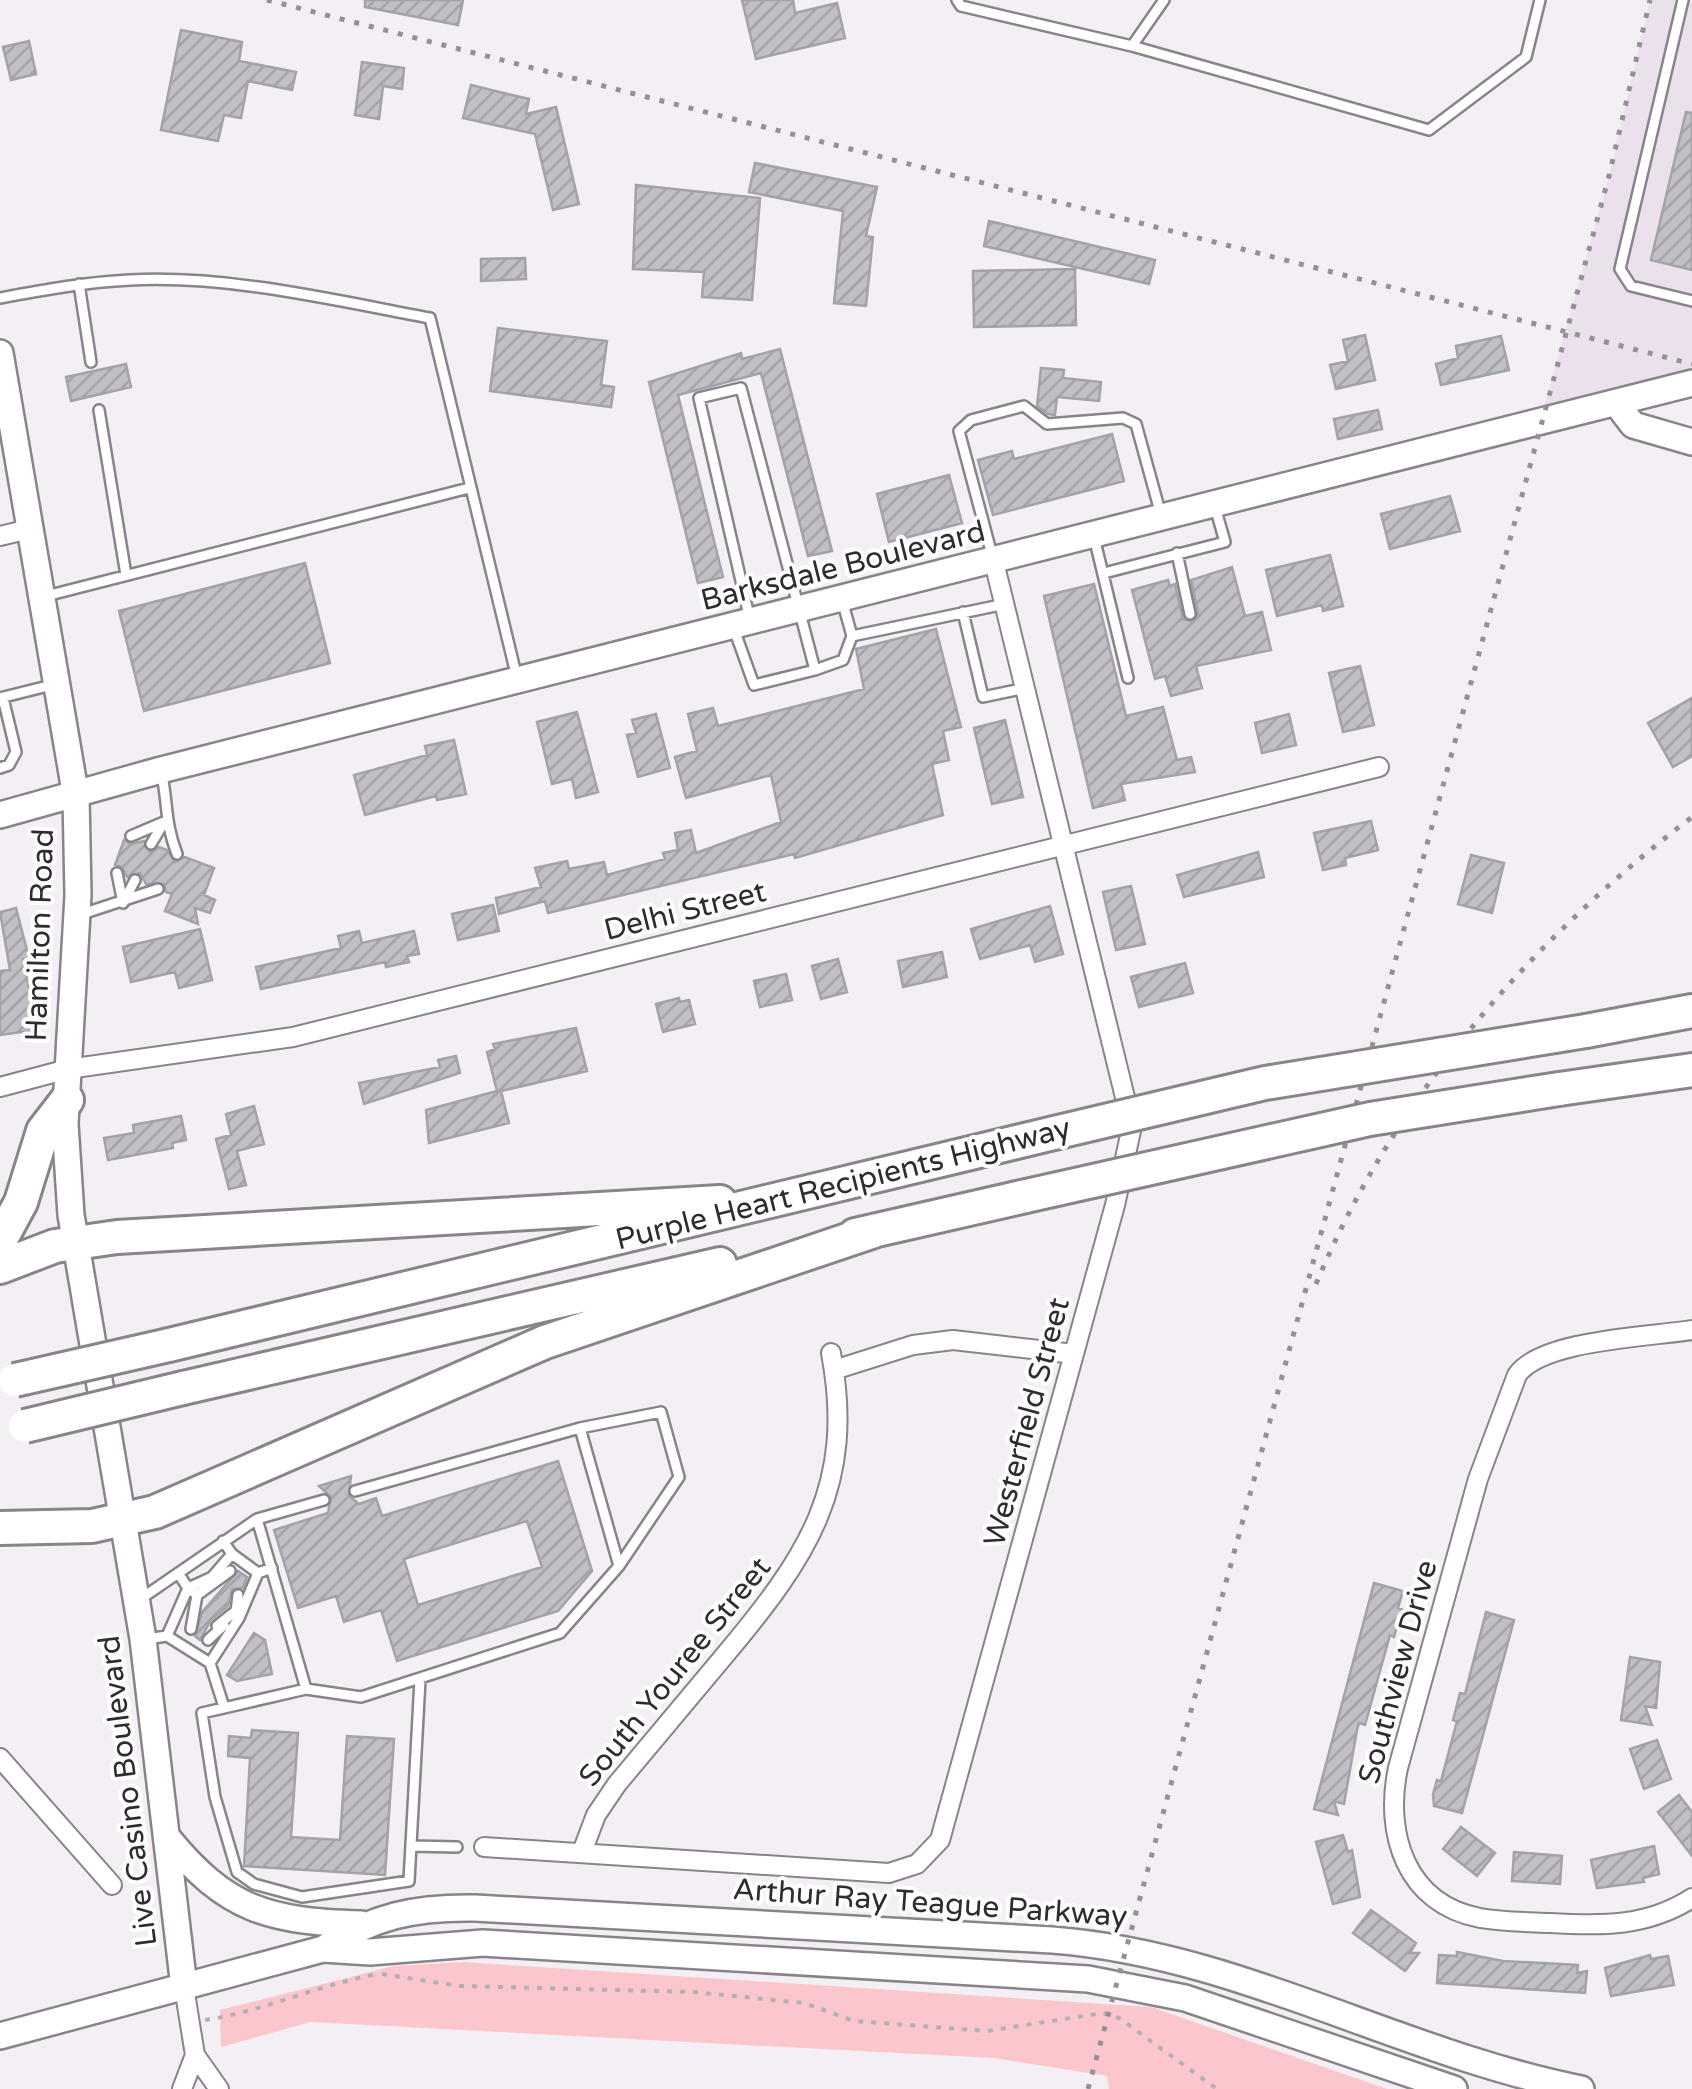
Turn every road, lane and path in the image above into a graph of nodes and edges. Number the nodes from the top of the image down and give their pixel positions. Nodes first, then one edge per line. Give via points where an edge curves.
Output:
1 (956, 0) edge
2 (1164, 0) edge
3 (1540, 0) edge
4 (1683, 0) edge
5 (1132, 46) junction
6 (79, 284) junction
7 (0, 298) edge
8 (1692, 300) edge
9 (0, 353) edge
10 (91, 362) dead end
11 (1692, 383) edge
12 (1617, 404) junction
13 (100, 410) dead end
14 (7, 428) edge
15 (1692, 442) edge
16 (469, 488) junction
17 (1215, 507) junction
18 (1162, 520) junction
19 (33, 528) junction
20 (0, 536) edge
21 (1094, 537) junction
22 (1178, 553) junction
23 (994, 562) junction
24 (1104, 573) junction
25 (126, 575) junction
26 (44, 596) junction
27 (842, 600) junction
28 (1005, 604) junction
29 (802, 610) junction
30 (963, 612) junction
31 (1190, 614) dead end
32 (742, 625) junction
33 (852, 636) junction
34 (814, 670) junction
35 (1128, 678) dead end
36 (518, 681) junction
37 (59, 684) junction
38 (1026, 688) junction
39 (1, 698) edge
40 (1379, 767) dead end
41 (0, 768) edge
42 (161, 770) junction
43 (76, 797) junction
44 (0, 815) edge
45 (164, 822) junction
46 (131, 836) dead end
47 (152, 844) dead end
48 (1066, 845) junction
49 (177, 854) dead end
50 (117, 873) dead end
51 (135, 880) dead end
52 (158, 889) dead end
53 (123, 903) junction
54 (77, 916) junction
55 (1692, 1011) edge
56 (1692, 1024) edge
57 (1586, 1031) junction
58 (1692, 1070) edge
59 (68, 1084) junction
60 (0, 1086) edge
61 (1692, 1086) edge
62 (1574, 1088) junction
63 (775, 1202) junction
64 (874, 1231) junction
65 (0, 1242) edge
66 (74, 1242) junction
67 (0, 1268) edge
68 (1692, 1330) edge
69 (1074, 1354) junction
70 (8, 1382) edge
71 (580, 1428) junction
72 (13, 1429) edge
73 (355, 1491) dead end
74 (324, 1500) dead end
75 (123, 1520) junction
76 (258, 1520) junction
77 (0, 1528) edge
78 (223, 1542) junction
79 (232, 1554) junction
80 (619, 1566) junction
81 (272, 1568) junction
82 (230, 1571) dead end
83 (178, 1573) junction
84 (258, 1573) junction
85 (247, 1582) dead end
86 (222, 1583) dead end
87 (192, 1591) junction
88 (238, 1595) dead end
89 (137, 1602) junction
90 (210, 1602) dead end
91 (234, 1615) junction
92 (200, 1616) dead end
93 (217, 1626) dead end
94 (191, 1629) dead end
95 (155, 1638) junction
96 (208, 1640) dead end
97 (210, 1663) junction
98 (420, 1680) junction
99 (306, 1689) junction
100 (224, 1707) junction
101 (0, 1758) edge
102 (167, 1837) junction
103 (410, 1846) junction
104 (456, 1847) dead end
105 (484, 1847) dead end
106 (582, 1852) junction
107 (112, 1885) dead end
108 (1692, 1898) edge
109 (361, 1924) junction
110 (323, 1949) junction
111 (184, 1988) junction
112 (190, 2022) junction
113 (0, 2036) edge
114 (195, 2055) junction
115 (182, 2089) edge
116 (219, 2089) edge
117 (1217, 2089) edge
118 (1454, 2089) edge
119 (1581, 2089) edge

1 - 5 lane
2 - 5 lane
3 - 5 lane via 1526,56 1429,130
4 - 8 lane via 1620,269 1631,286
6 - 7 lane
6 - 10 lane
6 - 16 lane via 168,280 430,318
9 - 14 street, Hamilton Road
11 - 12 street, Barksdale Boulevard
12 - 15 street via 1633,425
12 - 17 street, Barksdale Boulevard
13 - 25 lane
14 - 19 street, Hamilton Road
16 - 25 lane
16 - 36 lane
17 - 18 street, Barksdale Boulevard
17 - 22 lane via 1225,542
18 - 21 street, Barksdale Boulevard
18 - 23 lane via 1136,424 1122,418 1047,424 1024,406 971,420 959,431
19 - 20 street
19 - 26 street, Hamilton Road
21 - 23 street, Barksdale Boulevard
21 - 24 lane
22 - 24 lane
22 - 31 lane
23 - 27 street, Barksdale Boulevard
23 - 28 street, Westerfield Street
24 - 35 lane
25 - 26 lane
26 - 37 street, Hamilton Road
27 - 29 street, Barksdale Boulevard
27 - 33 lane
28 - 30 lane
28 - 38 street, Westerfield Street
29 - 32 street, Barksdale Boulevard
29 - 32 lane via 741,388 699,398
29 - 34 lane
30 - 33 lane
30 - 38 lane via 983,697
32 - 34 lane via 754,685
32 - 36 street, Barksdale Boulevard
33 - 34 lane via 843,660
36 - 42 street, Barksdale Boulevard
37 - 39 lane
37 - 43 street, Hamilton Road
38 - 48 street, Westerfield Street
39 - 41 lane via 16,752
40 - 48 street, Delhi Street
42 - 43 street, Barksdale Boulevard
42 - 45 lane via 168,802
43 - 44 street, Barksdale Boulevard
43 - 54 street, Hamilton Road
45 - 46 lane
45 - 47 lane
45 - 49 lane
48 - 59 street, Delhi Street via 293,1037
48 - 69 street, Westerfield Street via 1132,1126
50 - 53 lane
51 - 53 lane
52 - 53 lane
53 - 54 lane
54 - 59 street, Hamilton Road
55 - 57 highway
56 - 57 highway, Purple Heart Recipients Highway
57 - 63 highway, Purple Heart Recipients Highway, bridge via 1265,1083
58 - 62 highway, Purple Heart Recipients Highway
59 - 60 street, Delhi Street
59 - 65 highway
59 - 66 street, Hamilton Road via 65,1159
61 - 62 highway
62 - 64 highway, Purple Heart Recipients Highway, bridge via 1370,1119
63 - 66 highway via 661,1202
63 - 70 highway, Purple Heart Recipients Highway, bridge
64 - 72 highway, Purple Heart Recipients Highway, bridge
64 - 75 highway via 545,1342 155,1512
66 - 67 highway
66 - 75 street, Hamilton Road
68 - 108 street, Southview Drive via 1548,1352 1516,1376 1478,1478 1391,1812 1397,1846 1420,1885 1449,1907 1480,1918 1614,1925
69 - 106 street, South Youree Street via 954,1340 832,1361 838,1451 826,1505 804,1553 617,1784
69 - 106 street, Westerfield Street via 940,1840 926,1858 889,1872
71 - 73 lane
71 - 80 lane
71 - 80 lane via 661,1412 679,1477
74 - 76 lane
75 - 77 highway
75 - 89 street, Live Casino Boulevard
76 - 78 lane
76 - 81 lane
78 - 79 lane
78 - 83 lane
79 - 84 lane
79 - 87 lane
80 - 98 lane via 560,1633
81 - 84 lane
81 - 99 lane
82 - 87 lane
83 - 87 lane
83 - 89 lane
84 - 91 lane
85 - 91 lane
86 - 87 lane
87 - 90 lane
87 - 92 lane
87 - 94 lane
87 - 95 lane
88 - 91 lane
89 - 95 street, Live Casino Boulevard
91 - 93 lane
91 - 96 lane
91 - 97 lane
95 - 97 lane
95 - 102 street, Live Casino Boulevard
97 - 100 lane
98 - 99 lane via 361,1698
98 - 103 lane
99 - 100 lane
100 - 103 lane via 202,1713 215,1797 237,1872 254,1884 302,1897 409,1880
101 - 107 street
102 - 109 street via 212,1887 247,1907 294,1921
102 - 111 street, Live Casino Boulevard
103 - 104 lane
105 - 106 street, Westerfield Street
109 - 110 street, Arthur Ray Teague Parkway
109 - 119 street, Arthur Ray Teague Parkway via 421,1910 475,1908 1096,1944 1206,1967
110 - 111 street, Arthur Ray Teague Parkway
110 - 118 street, Arthur Ray Teague Parkway via 484,1944 1088,1979 1184,1998
111 - 112 street, Live Casino Boulevard
111 - 113 street, Arthur Ray Teague Parkway
112 - 114 street, Live Casino Boulevard
112 - 117 path via 228,2019 376,1974 460,1986 694,1992 804,2003 854,2021 988,2031 1103,2012
114 - 115 street, Live Casino Boulevard
114 - 116 street, Live Casino Boulevard

